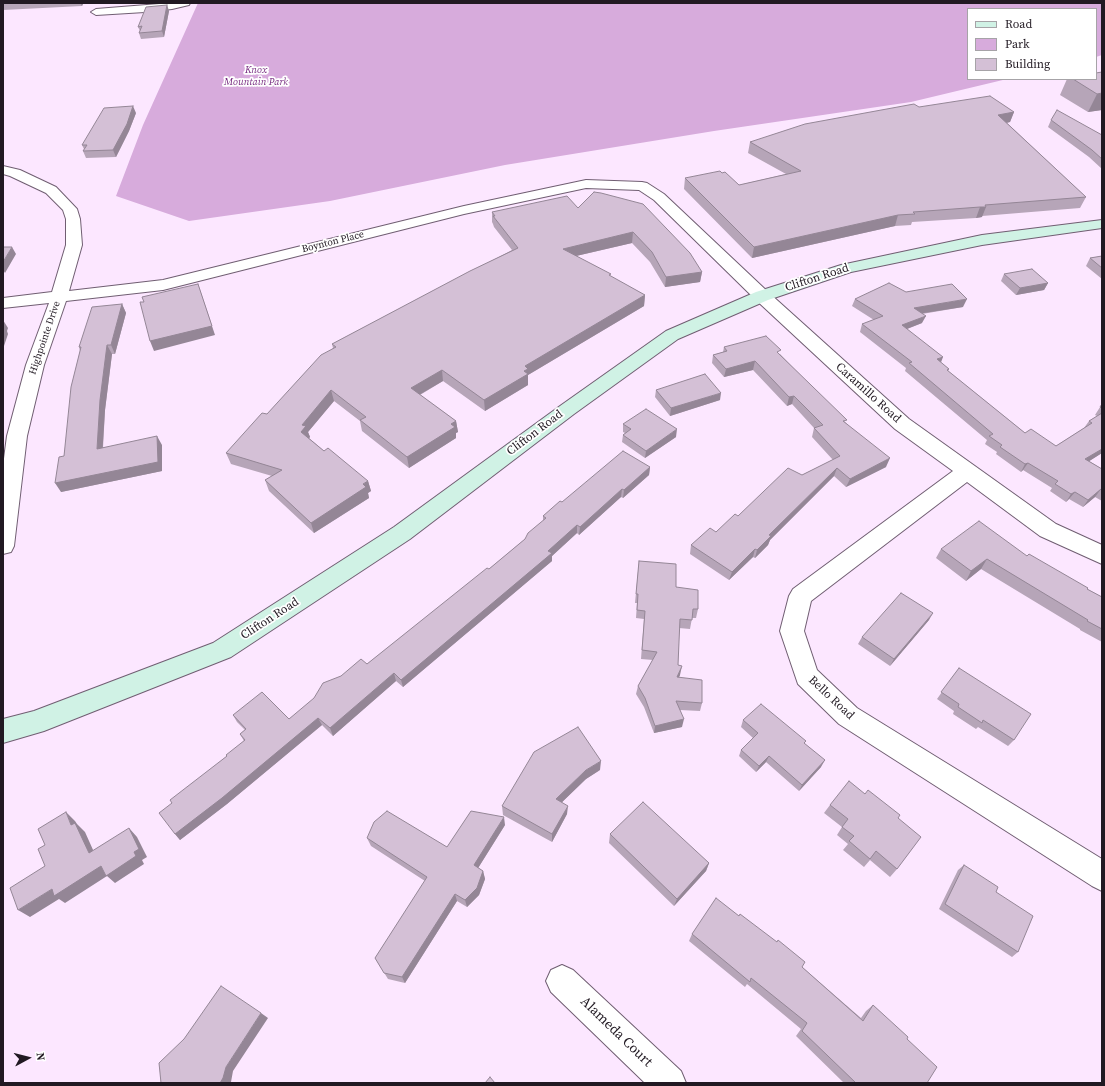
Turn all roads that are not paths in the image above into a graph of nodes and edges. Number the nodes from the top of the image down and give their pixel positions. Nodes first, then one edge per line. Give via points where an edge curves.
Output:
1 (185, 3) edge
2 (96, 12) dead end
3 (3, 170) edge
4 (659, 197) joint
5 (1102, 224) edge
6 (762, 296) junction
7 (59, 298) junction
8 (3, 303) edge
9 (10, 437) edge
10 (968, 472) junction
11 (3, 546) edge
12 (1102, 555) edge
13 (3, 731) edge
14 (1102, 876) edge
15 (562, 981) dead end
16 (669, 1083) edge

1 - 2 street
3 - 7 street, Highpointe Drive via 51,190 70,209 74,245
4 - 6 street, Caramillo Road
4 - 7 street, Boynton Place via 642,186 586,184 464,210 163,285
5 - 6 main road, Clifton Road via 982,240 854,266
6 - 10 street, Caramillo Road via 902,424
6 - 13 main road, Clifton Road via 672,335 402,533 222,650 35,723
7 - 8 street, Boynton Place
7 - 9 street, Highpointe Drive
9 - 11 street, Highpointe Drive
10 - 12 street, Caramillo Road via 1048,530
10 - 14 street, Bello Road via 801,596 792,631 807,676 848,716
15 - 16 street, Alameda Court

